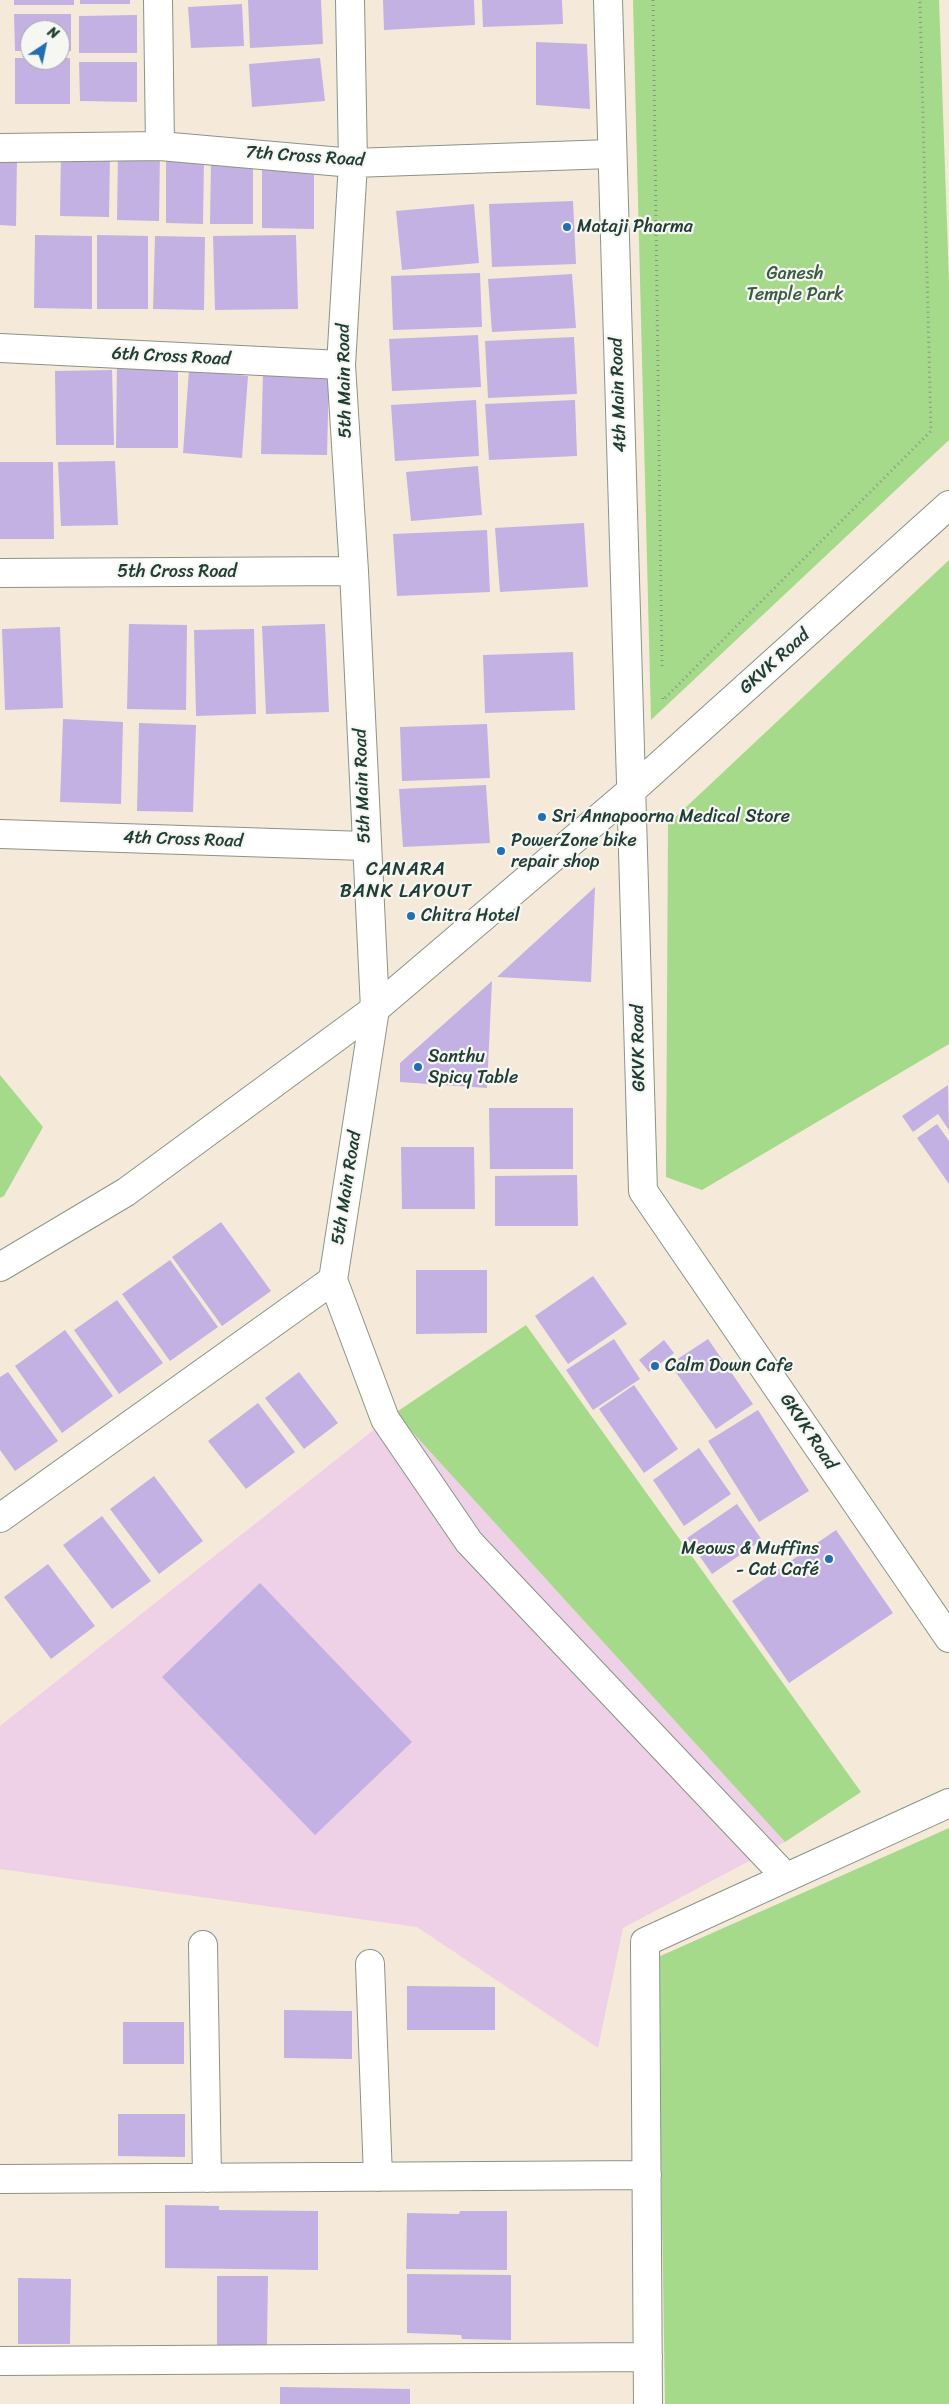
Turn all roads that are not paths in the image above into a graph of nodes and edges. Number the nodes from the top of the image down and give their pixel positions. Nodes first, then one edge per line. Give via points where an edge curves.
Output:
1 (158, 0) edge
2 (350, 0) edge
3 (608, 0) edge
4 (160, 146) junction
5 (0, 148) edge
6 (611, 154) junction
7 (353, 163) junction
8 (0, 348) edge
9 (341, 365) junction
10 (949, 504) edge
11 (354, 572) junction
12 (0, 573) edge
13 (632, 790) junction
14 (0, 834) edge
15 (365, 846) junction
16 (375, 1009) junction
17 (0, 1267) edge
18 (333, 1280) junction
19 (0, 1518) edge
20 (949, 1638) edge
21 (949, 1803) edge
22 (786, 1877) junction
23 (203, 1945) dead end
24 (370, 1964) dead end
25 (646, 2175) junction
26 (378, 2177) junction
27 (207, 2178) junction
28 (0, 2179) edge
29 (648, 2357) junction
30 (0, 2361) edge
31 (648, 2404) edge

1 - 4 street
2 - 7 street, 5th Main Road
3 - 6 street, 4th Main Road
4 - 5 street, 7th Cross Road
4 - 7 street, 7th Cross Road
6 - 7 street, 7th Cross Road
6 - 13 street, 4th Main Road
7 - 9 street, 5th Main Road
8 - 9 street, 6th Cross Road
9 - 11 street, 5th Main Road
10 - 13 street, GKVK Road
11 - 12 street, 5th Cross Road
11 - 15 street, 5th Main Road
13 - 16 street
13 - 20 street, GKVK Road via 643,1191
14 - 15 street, 4th Cross Road
15 - 16 street, 5th Main Road
16 - 17 street via 126,1192
16 - 18 street, 5th Main Road
18 - 19 street
18 - 22 street via 385,1419 469,1542
21 - 22 street
22 - 25 street via 646,1942
23 - 27 street
24 - 26 street
25 - 26 street
25 - 29 street
26 - 27 street
27 - 28 street
29 - 30 street
29 - 31 street

